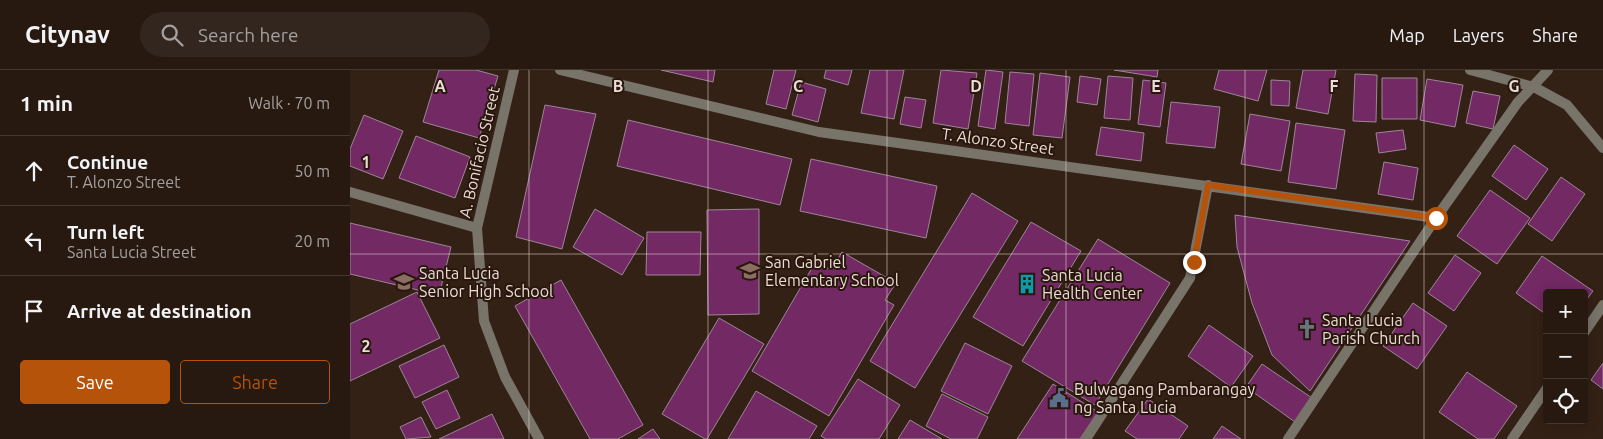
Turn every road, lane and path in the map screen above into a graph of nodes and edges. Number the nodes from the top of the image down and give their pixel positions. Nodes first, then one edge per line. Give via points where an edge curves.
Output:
1 (514, 70) edge
2 (560, 70) edge
3 (1470, 70) edge
4 (1548, 70) edge
5 (1534, 87) junction
6 (1603, 148) edge
7 (1208, 185) junction
8 (350, 192) edge
9 (1436, 218) junction
10 (477, 228) junction
11 (1603, 305) edge
12 (1588, 327) edge
13 (1543, 394) edge
14 (539, 439) edge
15 (1086, 439) edge
16 (1288, 439) edge
17 (1512, 439) edge

1 - 10 street, A. Bonifacio Street
2 - 7 street, T. Alonzo Street via 819,132
3 - 5 street
4 - 5 street
5 - 6 street via 1567,105
5 - 9 street via 1518,102
7 - 9 street, T. Alonzo Street
7 - 15 street via 1190,278
8 - 10 street
9 - 16 street
10 - 14 street, A. Bonifacio Street via 484,320 505,377
11 - 12 street
13 - 17 street

